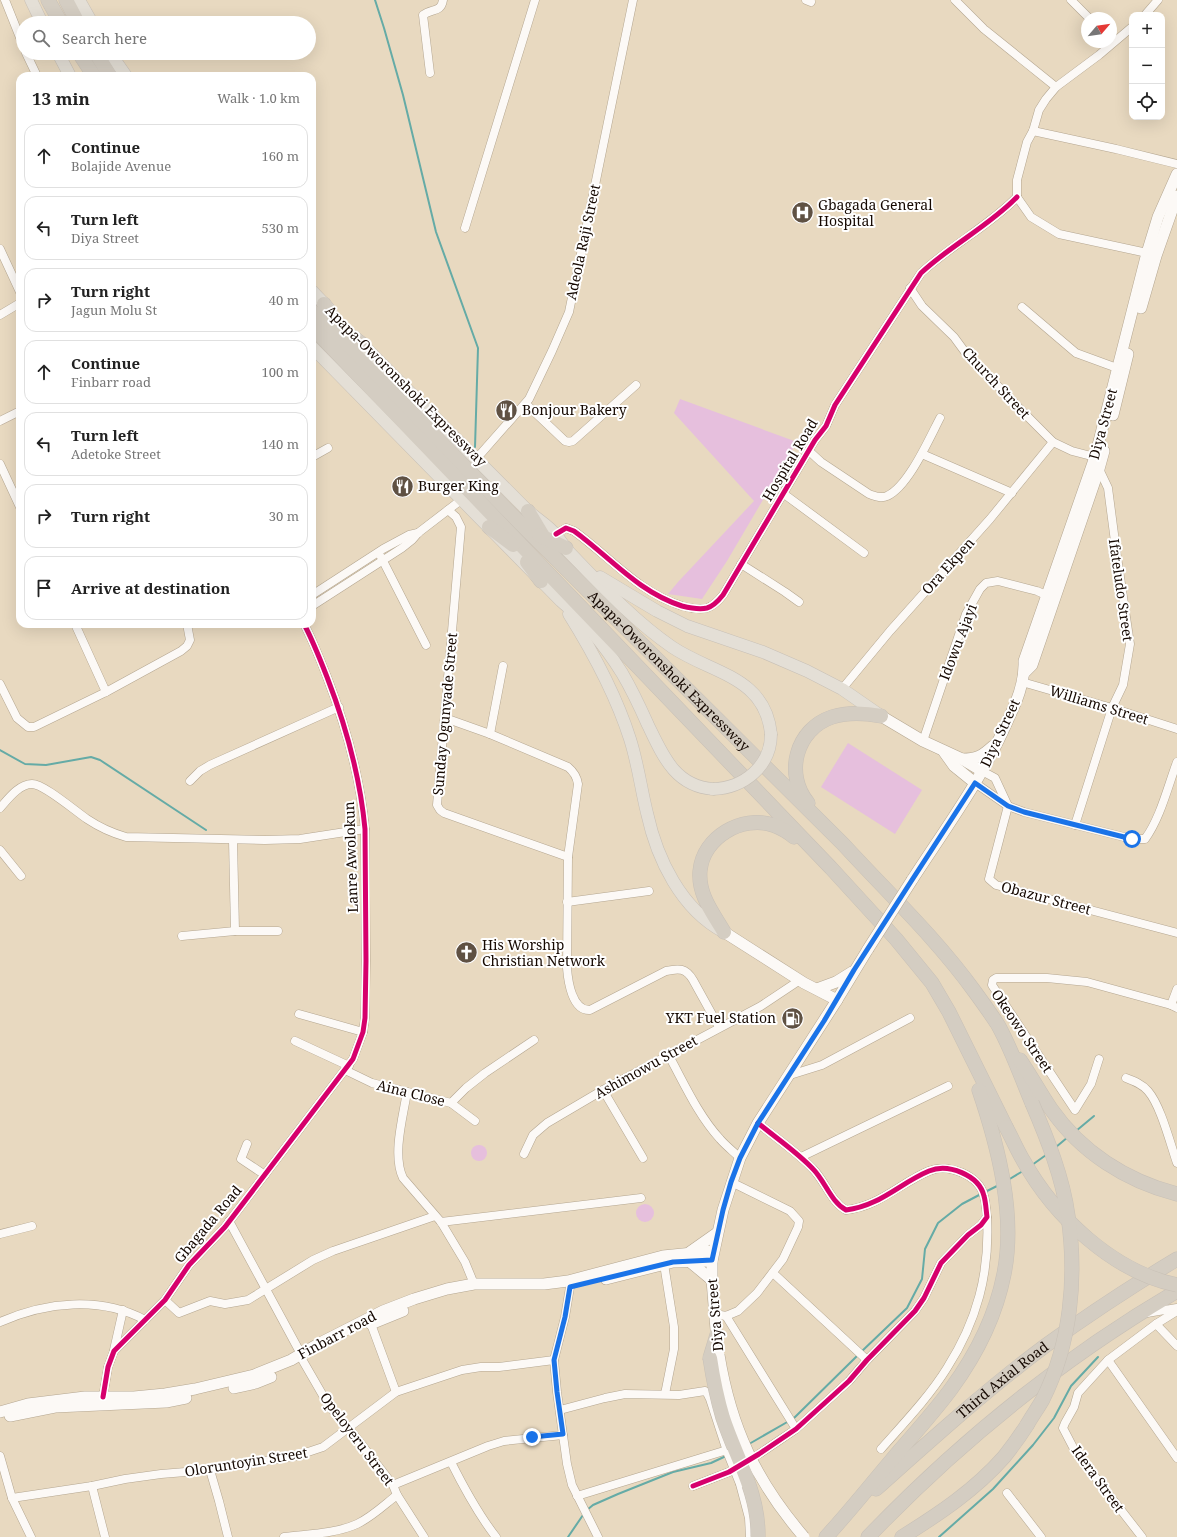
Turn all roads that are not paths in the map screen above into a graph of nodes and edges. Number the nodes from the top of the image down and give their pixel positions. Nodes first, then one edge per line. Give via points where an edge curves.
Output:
1 (5, 0) edge
2 (31, 0) edge
3 (48, 0) edge
4 (66, 0) edge
5 (79, 0) edge
6 (443, 0) edge
7 (534, 0) edge
8 (633, 0) edge
9 (955, 0) edge
10 (1071, 0) edge
11 (1158, 0) edge
12 (1083, 12) edge
13 (1148, 12) edge
14 (39, 16) edge
15 (57, 16) edge
16 (74, 16) edge
17 (88, 16) edge
18 (16, 28) edge
19 (1129, 29) edge
20 (1117, 38) edge
21 (1105, 48) edge
22 (29, 60) edge
23 (62, 60) edge
24 (84, 60) edge
25 (100, 60) edge
26 (115, 60) edge
27 (35, 72) edge
28 (68, 72) edge
29 (91, 72) edge
30 (108, 72) edge
31 (123, 72) edge
32 (430, 73) dead end
33 (1056, 87) junction
34 (1033, 131) junction
35 (1177, 164) edge
36 (1177, 174) edge
37 (1177, 196) edge
38 (1017, 197) junction
39 (464, 228) dead end
40 (0, 249) edge
41 (1147, 253) junction
42 (16, 283) edge
43 (910, 288) junction
44 (316, 295) edge
45 (324, 304) junction
46 (16, 305) edge
47 (1022, 307) dead end
48 (316, 314) edge
49 (0, 315) edge
50 (316, 315) edge
51 (339, 327) junction
52 (316, 331) edge
53 (358, 349) junction
54 (316, 351) edge
55 (1117, 368) junction
56 (636, 385) dead end
57 (526, 404) junction
58 (16, 413) edge
59 (940, 418) dead end
60 (0, 421) edge
61 (1053, 442) junction
62 (328, 448) dead end
63 (809, 451) junction
64 (922, 454) junction
65 (316, 456) edge
66 (1095, 457) junction
67 (476, 458) junction
68 (0, 464) edge
69 (1099, 469) junction
70 (1012, 493) junction
71 (784, 494) junction
72 (16, 498) edge
73 (461, 500) junction
74 (448, 510) junction
75 (528, 511) joint
76 (493, 523) junction
77 (520, 523) junction
78 (418, 533) junction
79 (549, 536) junction
80 (566, 548) joint
81 (379, 552) junction
82 (864, 553) dead end
83 (558, 560) junction
84 (384, 561) junction
85 (741, 564) junction
86 (584, 566) junction
87 (543, 575) junction
88 (316, 592) edge
89 (1046, 595) junction
90 (561, 601) junction
91 (798, 602) dead end
92 (316, 604) edge
93 (77, 628) edge
94 (188, 628) edge
95 (306, 628) edge
96 (426, 645) dead end
97 (503, 666) dead end
98 (1023, 678) junction
99 (0, 684) edge
100 (842, 689) junction
101 (106, 692) junction
102 (338, 707) junction
103 (1112, 708) junction
104 (881, 716) junction
105 (445, 718) junction
106 (1177, 729) edge
107 (490, 734) junction
108 (923, 741) junction
109 (998, 742) junction
110 (942, 750) junction
111 (962, 759) junction
112 (1177, 762) edge
113 (982, 771) junction
114 (190, 781) dead end
115 (975, 783) junction
116 (1008, 806) junction
117 (0, 808) edge
118 (1075, 825) junction
119 (365, 829) junction
120 (233, 840) junction
121 (843, 844) junction
122 (0, 850) edge
123 (568, 857) junction
124 (830, 868) junction
125 (21, 876) dead end
126 (649, 891) dead end
127 (567, 902) junction
128 (235, 931) junction
129 (278, 931) dead end
130 (724, 932) junction
131 (1177, 933) edge
132 (182, 936) dead end
133 (854, 970) junction
134 (802, 982) junction
135 (817, 989) junction
136 (1177, 989) edge
137 (835, 1004) junction
138 (1174, 1007) edge
139 (299, 1014) dead end
140 (910, 1018) dead end
141 (719, 1027) junction
142 (363, 1032) junction
143 (295, 1040) dead end
144 (534, 1040) dead end
145 (1009, 1045) junction
146 (965, 1046) junction
147 (668, 1054) junction
148 (1099, 1059) dead end
149 (347, 1068) junction
150 (790, 1075) junction
151 (1126, 1078) dead end
152 (948, 1086) dead end
153 (603, 1090) junction
154 (407, 1092) junction
155 (451, 1103) junction
156 (475, 1121) dead end
157 (758, 1123) junction
158 (247, 1144) dead end
159 (524, 1154) dead end
160 (801, 1157) junction
161 (643, 1158) dead end
162 (740, 1158) junction
163 (1177, 1163) edge
164 (264, 1174) junction
165 (731, 1182) junction
166 (1177, 1194) edge
167 (641, 1198) dead end
168 (435, 1216) junction
169 (987, 1217) junction
170 (229, 1221) junction
171 (441, 1222) junction
172 (32, 1226) dead end
173 (717, 1232) junction
174 (0, 1234) edge
175 (712, 1256) junction
176 (690, 1257) junction
177 (1177, 1259) edge
178 (670, 1260) junction
179 (773, 1273) junction
180 (712, 1280) junction
181 (474, 1284) junction
182 (1177, 1285) edge
183 (570, 1287) junction
184 (266, 1289) junction
185 (1177, 1291) edge
186 (165, 1300) junction
187 (1177, 1308) edge
188 (123, 1310) junction
189 (1177, 1311) edge
190 (715, 1314) junction
191 (1137, 1315) junction
192 (726, 1316) junction
193 (145, 1320) junction
194 (0, 1322) edge
195 (371, 1324) junction
196 (1156, 1324) junction
197 (717, 1335) joint
198 (1177, 1346) edge
199 (114, 1351) junction
200 (862, 1355) junction
201 (714, 1356) junction
202 (302, 1358) junction
203 (554, 1360) junction
204 (1108, 1360) junction
205 (255, 1379) junction
206 (396, 1392) junction
207 (665, 1394) junction
208 (103, 1397) junction
209 (560, 1410) junction
210 (0, 1412) edge
211 (0, 1419) edge
212 (792, 1423) junction
213 (348, 1427) junction
214 (563, 1434) junction
215 (881, 1449) dead end
216 (728, 1452) junction
217 (0, 1456) edge
218 (1177, 1458) edge
219 (451, 1462) junction
220 (210, 1470) junction
221 (393, 1485) junction
222 (92, 1486) junction
223 (693, 1486) dead end
224 (1007, 1493) dead end
225 (397, 1495) junction
226 (577, 1496) junction
227 (12, 1498) junction
228 (843, 1519) junction
229 (31, 1537) edge
230 (106, 1537) edge
231 (228, 1537) edge
232 (284, 1537) edge
233 (424, 1537) edge
234 (496, 1537) edge
235 (598, 1537) edge
236 (750, 1537) edge
237 (758, 1537) edge
238 (804, 1537) edge
239 (826, 1537) edge
240 (868, 1537) edge
241 (902, 1537) edge
242 (1041, 1537) edge
243 (1142, 1537) edge

1 - 18 street
2 - 14 main road
3 - 15 highway
4 - 16 highway
5 - 17 main road
6 - 32 street via 442,6 423,15
7 - 39 street
8 - 57 street, Adeola Raji Street via 569,312
9 - 33 street via 984,29
10 - 12 street
11 - 13 street
19 - 20 street
21 - 33 street
22 - 27 street
23 - 28 main road
24 - 29 highway
25 - 30 highway
26 - 31 main road
33 - 34 street via 1039,110
34 - 35 street
34 - 38 street via 1027,142 1017,180
36 - 41 main road, Diya Street via 1158,217
37 - 69 main road, Diya Street via 1131,341
38 - 41 street via 1031,217 1059,234
38 - 43 street, Hospital Road via 934,261
40 - 42 street
41 - 55 main road, Diya Street
43 - 61 street, Church Street via 922,306
43 - 63 street, Hospital Road via 835,405 826,426
44 - 45 main road, Apapa-Oworonshoki Expressway
45 - 51 highway
45 - 53 main road, Apapa-Oworonshoki Expressway
46 - 49 street
47 - 55 street via 1076,352
48 - 51 highway
50 - 53 highway, Apapa-Oworonshoki Expressway
51 - 53 highway
52 - 76 highway, Apapa-Oworonshoki Expressway
53 - 67 main road, Apapa-Oworonshoki Expressway
53 - 77 highway, Apapa-Oworonshoki Expressway
54 - 73 main road, Apapa-Oworonshoki Expressway
55 - 66 main road, Diya Street
56 - 57 street via 573,441 568,442
57 - 67 street, Adeola Raji Street
58 - 60 street
59 - 64 street
61 - 66 street, Church Street via 1072,451
61 - 70 street, Ora Ekpen
62 - 65 street
63 - 64 street via 877,497 886,497 898,489
63 - 71 street, Hospital Road
64 - 70 street
66 - 89 main road, Diya Street
67 - 75 main road, Apapa-Oworonshoki Expressway
68 - 72 street
69 - 98 main road, Diya Street via 1032,665
69 - 103 street, Ifateludo Street via 1108,488 1130,644 1123,685
70 - 100 street, Ora Ekpen
71 - 82 street
71 - 85 street, Hospital Road
73 - 74 street
73 - 76 main road, Apapa-Oworonshoki Expressway
74 - 78 street
74 - 105 street, Sunday Ogunyade Street via 456,517 461,527
75 - 79 highway
76 - 87 highway, Apapa-Oworonshoki Expressway
76 - 87 highway
77 - 79 highway
77 - 83 highway, Apapa-Oworonshoki Expressway
78 - 81 street via 409,535
78 - 84 street
79 - 80 highway
79 - 83 highway
79 - 85 street, Hospital Road via 566,528 574,530 637,583 671,602 700,609 718,602
80 - 86 main road
81 - 84 street
81 - 88 street
83 - 121 highway, Apapa-Oworonshoki Expressway
84 - 92 street
84 - 96 street
85 - 91 street
86 - 90 main road, bridge via 637,620 688,656 746,686 761,702 770,724 771,744 760,767 728,788 714,789 689,782 668,763 661,752 634,695 608,652 578,615
86 - 100 main road via 621,590 687,626 763,652
87 - 90 main road, Apapa-Oworonshoki Expressway
87 - 124 highway, Apapa-Oworonshoki Expressway
89 - 98 main road, Diya Street via 1024,661
89 - 108 street, Idowu Ajayi via 998,581 986,583 980,589 966,614
90 - 130 main road via 603,672 618,707 632,747 656,847 668,872 681,894 714,926
93 - 101 street
94 - 101 street via 190,640 181,651
95 - 102 street, Lanre Awolokun
97 - 107 street
98 - 103 street, Williams Street
98 - 109 main road, Diya Street via 1017,700
99 - 101 street via 17,718 28,728 40,725
100 - 104 main road
102 - 114 street via 210,765
102 - 119 street, Lanre Awolokun via 352,751
103 - 106 street, Williams Street
103 - 118 street, Ifateludo Street
104 - 108 main road
104 - 121 highway via 843,714 822,721 805,735 800,745 795,772 803,797
105 - 107 street
105 - 123 street, Sunday Ogunyade Street via 437,805 440,810
107 - 123 street via 568,767 577,778
108 - 110 main road
109 - 111 main road via 983,755 973,759
109 - 113 main road, Diya Street
110 - 111 main road
110 - 115 main road via 954,766
111 - 113 main road
112 - 118 street via 1151,832 1145,840
113 - 115 main road, Diya Street
113 - 116 street via 995,778
115 - 116 street
115 - 133 main road, Diya Street, bridge
116 - 118 street
116 - 131 street, Obazur Street via 989,879 996,885
117 - 120 street via 23,786 32,784 46,789 100,827 126,837
119 - 120 street via 300,839
119 - 142 street, Lanre Awolokun via 366,961
120 - 128 street
121 - 145 highway, Apapa-Oworonshoki Expressway via 920,924 960,972
122 - 125 street
123 - 127 street
124 - 130 highway via 794,836 773,825 750,823 720,835 703,859 700,881 706,902
124 - 146 highway, Apapa-Oworonshoki Expressway via 918,965 949,1012
126 - 127 street
127 - 141 street via 568,979 579,1007 590,1010 666,971 683,969 693,980
128 - 129 street
128 - 132 street
130 - 134 main road
133 - 135 main road via 836,982
133 - 137 main road, Diya Street
134 - 135 main road
134 - 137 main road
134 - 141 street, Ashimowu Street
135 - 137 main road
136 - 138 street
137 - 150 main road, Diya Street
138 - 148 street, Okeowo Street via 1087,982 1047,978 993,980 992,985 1075,1110 1092,1084
139 - 142 street
140 - 150 street via 822,1065
141 - 147 street, Ashimowu Street
142 - 149 street, Lanre Awolokun
143 - 149 street, Aina Close
144 - 155 street via 485,1073
145 - 166 highway via 1050,1108 1085,1148 1121,1172 1160,1190
145 - 241 highway, bridge via 1049,1146 1068,1215 1072,1255 1069,1318 1059,1360 1042,1400 1004,1457 968,1491
146 - 182 highway, bridge via 1023,1161 1057,1208 1076,1228 1120,1263 1142,1275
146 - 228 highway via 984,1103 1005,1196 1007,1244 998,1298 966,1368 936,1409
147 - 153 street, Ashimowu Street
147 - 162 street via 707,1122
149 - 154 street, Aina Close via 372,1083
149 - 164 street, Gbagada Road
150 - 157 main road, Diya Street
151 - 163 street via 1139,1083 1148,1091 1158,1109
152 - 160 street
153 - 159 street, Ashimowu Street via 547,1123 533,1135
153 - 161 street
154 - 155 street, Aina Close
154 - 168 street via 397,1154 400,1171
155 - 156 street, Aina Close
157 - 160 street
157 - 162 main road, Diya Street
158 - 164 street via 241,1159
160 - 169 street via 814,1170 837,1203 846,1210 865,1206 930,1170 943,1169 955,1170 974,1180 984,1195
162 - 165 main road, Diya Street
164 - 170 street, Gbagada Road
165 - 173 main road, Diya Street
165 - 179 street via 790,1211 799,1221 783,1259
167 - 171 street
168 - 171 street
168 - 184 street via 333,1251 313,1260
169 - 200 street via 941,1263 915,1311
169 - 215 street via 988,1242 982,1287 967,1332 947,1369
170 - 184 street, Opeloyeru Street
170 - 186 street, Gbagada Road via 189,1265
171 - 181 street via 465,1262
172 - 174 street
173 - 175 main road, Diya Street
173 - 176 main road
175 - 176 main road
175 - 180 main road, Diya Street
176 - 178 main road
176 - 180 main road
177 - 228 highway, Third Axial Road via 1045,1347 963,1411
178 - 181 main road, Finbarr road via 544,1284
178 - 183 main road, Finbarr road
178 - 207 street via 674,1349
179 - 192 street via 738,1310
179 - 200 street
180 - 190 main road, Diya Street
181 - 202 main road, Finbarr road via 447,1289 383,1311 320,1343
183 - 195 main road, Finbarr road via 476,1291 448,1296
183 - 203 street
184 - 186 street via 248,1300 225,1304 210,1301 179,1313
184 - 202 street, Opeloyeru Street
185 - 191 highway, Third Axial Road
186 - 193 street, Gbagada Road
187 - 191 street
188 - 193 street
188 - 194 street via 100,1305 73,1304 38,1310
188 - 199 street
189 - 196 street, Idera Street
190 - 192 street
190 - 197 main road, Diya Street
191 - 240 highway, Third Axial Road via 1005,1409 909,1494
192 - 212 street
193 - 199 street, Gbagada Road
195 - 202 main road, Finbarr road
195 - 206 street
196 - 198 street
196 - 204 street, Idera Street
197 - 201 highway
199 - 208 street, Gbagada Road via 108,1367
200 - 212 street via 849,1381
201 - 237 highway, bridge via 716,1393 723,1418 751,1488
201 - 238 main road, Diya Street, bridge via 730,1410 747,1452 772,1496
202 - 205 main road, Finbarr road
202 - 213 street, Opeloyeru Street via 329,1406
203 - 206 street, Oloruntoyin Street via 462,1370
203 - 209 street
204 - 218 street
204 - 243 street, Idera Street via 1078,1392 1064,1428 1075,1451
205 - 208 main road, Finbarr road via 165,1394
205 - 211 main road, Finbarr road via 166,1402 55,1407
206 - 213 street, Oloruntoyin Street
207 - 209 street via 625,1394
207 - 216 street via 707,1392
208 - 210 main road, Finbarr road via 54,1400
209 - 214 street
212 - 223 street via 759,1454 729,1472
213 - 220 street, Oloruntoyin Street via 327,1444 310,1452
213 - 221 street, Opeloyeru Street
214 - 219 street via 504,1441
214 - 226 street via 567,1464
216 - 226 street
216 - 236 street, bridge via 749,1518
217 - 227 street
219 - 221 street
219 - 234 street via 473,1503
220 - 222 street, Oloruntoyin Street via 147,1476
220 - 231 street
221 - 225 street, Opeloyeru Street
222 - 227 street, Oloruntoyin Street
222 - 230 street
224 - 242 street
225 - 232 street via 373,1514 347,1528
225 - 233 street, Opeloyeru Street
226 - 235 street
227 - 229 street
228 - 239 highway

